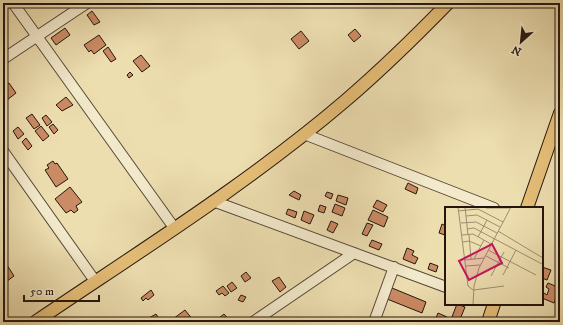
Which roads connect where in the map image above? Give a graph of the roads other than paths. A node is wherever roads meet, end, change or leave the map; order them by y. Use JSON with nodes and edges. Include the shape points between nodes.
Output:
{"nodes":[{"id":1,"x":13,"y":3,"type":"edge"},
{"id":2,"x":87,"y":3,"type":"edge"},
{"id":3,"x":448,"y":3,"type":"edge"},
{"id":4,"x":37,"y":37,"type":"junction"},
{"id":5,"x":3,"y":59,"type":"edge"},
{"id":6,"x":560,"y":113,"type":"edge"},
{"id":7,"x":304,"y":134,"type":"junction"},
{"id":8,"x":3,"y":151,"type":"edge"},
{"id":9,"x":213,"y":201,"type":"junction"},
{"id":10,"x":491,"y":207,"type":"edge"},
{"id":11,"x":527,"y":207,"type":"edge"},
{"id":12,"x":175,"y":228,"type":"junction"},
{"id":13,"x":354,"y":253,"type":"junction"},
{"id":14,"x":394,"y":267,"type":"junction"},
{"id":15,"x":95,"y":281,"type":"junction"},
{"id":16,"x":445,"y":287,"type":"edge"},
{"id":17,"x":494,"y":305,"type":"edge"},
{"id":18,"x":35,"y":322,"type":"edge"},
{"id":19,"x":252,"y":322,"type":"edge"},
{"id":20,"x":374,"y":322,"type":"edge"},
{"id":21,"x":488,"y":322,"type":"edge"}],
"edges":[{"from":1,"to":4,"type":"street"},
{"from":2,"to":4,"type":"street"},
{"from":3,"to":7,"type":"main road","via":[[389,62]]},
{"from":4,"to":5,"type":"street"},
{"from":4,"to":12,"type":"street"},
{"from":6,"to":11,"type":"main road"},
{"from":7,"to":9,"type":"main road"},
{"from":7,"to":10,"type":"street"},
{"from":8,"to":15,"type":"street"},
{"from":9,"to":12,"type":"main road"},
{"from":9,"to":13,"type":"street"},
{"from":12,"to":15,"type":"main road"},
{"from":13,"to":14,"type":"street"},
{"from":13,"to":19,"type":"street"},
{"from":14,"to":16,"type":"street"},
{"from":14,"to":20,"type":"street"},
{"from":15,"to":18,"type":"main road"},
{"from":17,"to":21,"type":"main road"}]}
